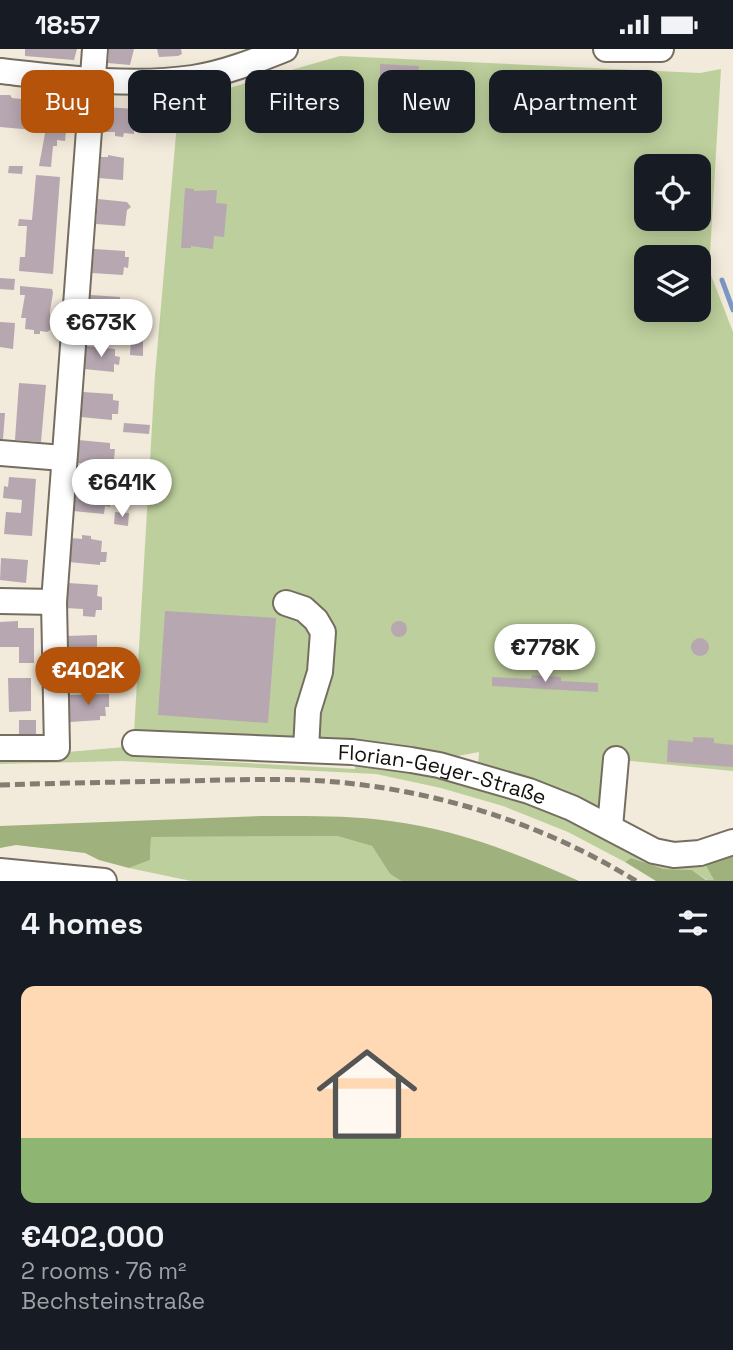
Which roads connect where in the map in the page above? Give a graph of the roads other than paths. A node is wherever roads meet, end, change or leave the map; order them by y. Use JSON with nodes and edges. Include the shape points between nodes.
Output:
{"nodes":[{"id":1,"x":95,"y":49,"type":"edge"},
{"id":2,"x":285,"y":49,"type":"edge"},
{"id":3,"x":606,"y":49,"type":"edge"},
{"id":4,"x":661,"y":49,"type":"edge"},
{"id":5,"x":94,"y":70,"type":"edge"},
{"id":6,"x":0,"y":71,"type":"edge"},
{"id":7,"x":21,"y":73,"type":"edge"},
{"id":8,"x":114,"y":81,"type":"edge"},
{"id":9,"x":89,"y":133,"type":"edge"},
{"id":10,"x":0,"y":453,"type":"edge"},
{"id":11,"x":63,"y":458,"type":"junction"},
{"id":12,"x":0,"y":601,"type":"edge"},
{"id":13,"x":54,"y":602,"type":"junction"},
{"id":14,"x":286,"y":603,"type":"dead end"},
{"id":15,"x":135,"y":743,"type":"dead end"},
{"id":16,"x":0,"y":748,"type":"edge"},
{"id":17,"x":306,"y":750,"type":"junction"},
{"id":18,"x":616,"y":759,"type":"dead end"},
{"id":19,"x":610,"y":827,"type":"junction"},
{"id":20,"x":733,"y":842,"type":"edge"},
{"id":21,"x":0,"y":871,"type":"edge"},
{"id":22,"x":104,"y":881,"type":"edge"}],
"edges":[{"from":1,"to":5,"type":"street"},
{"from":2,"to":8,"type":"street","via":[[193,78]]},
{"from":3,"to":4,"type":"street"},
{"from":6,"to":7,"type":"street"},
{"from":9,"to":11,"type":"street"},
{"from":10,"to":11,"type":"street"},
{"from":11,"to":13,"type":"street"},
{"from":12,"to":13,"type":"street"},
{"from":13,"to":16,"type":"street","via":[[57,748]]},
{"from":14,"to":17,"type":"street","via":[[304,610],[323,632],[320,671],[308,711]]},
{"from":15,"to":17,"type":"street","name":"Florian-Geyer-Straße"},
{"from":17,"to":19,"type":"street","name":"Florian-Geyer-Straße","via":[[439,765],[529,791]]},
{"from":18,"to":19,"type":"street"},
{"from":19,"to":20,"type":"street","name":"Florian-Geyer-Straße","via":[[654,851],[674,855],[700,853]]},
{"from":21,"to":22,"type":"street"}]}
